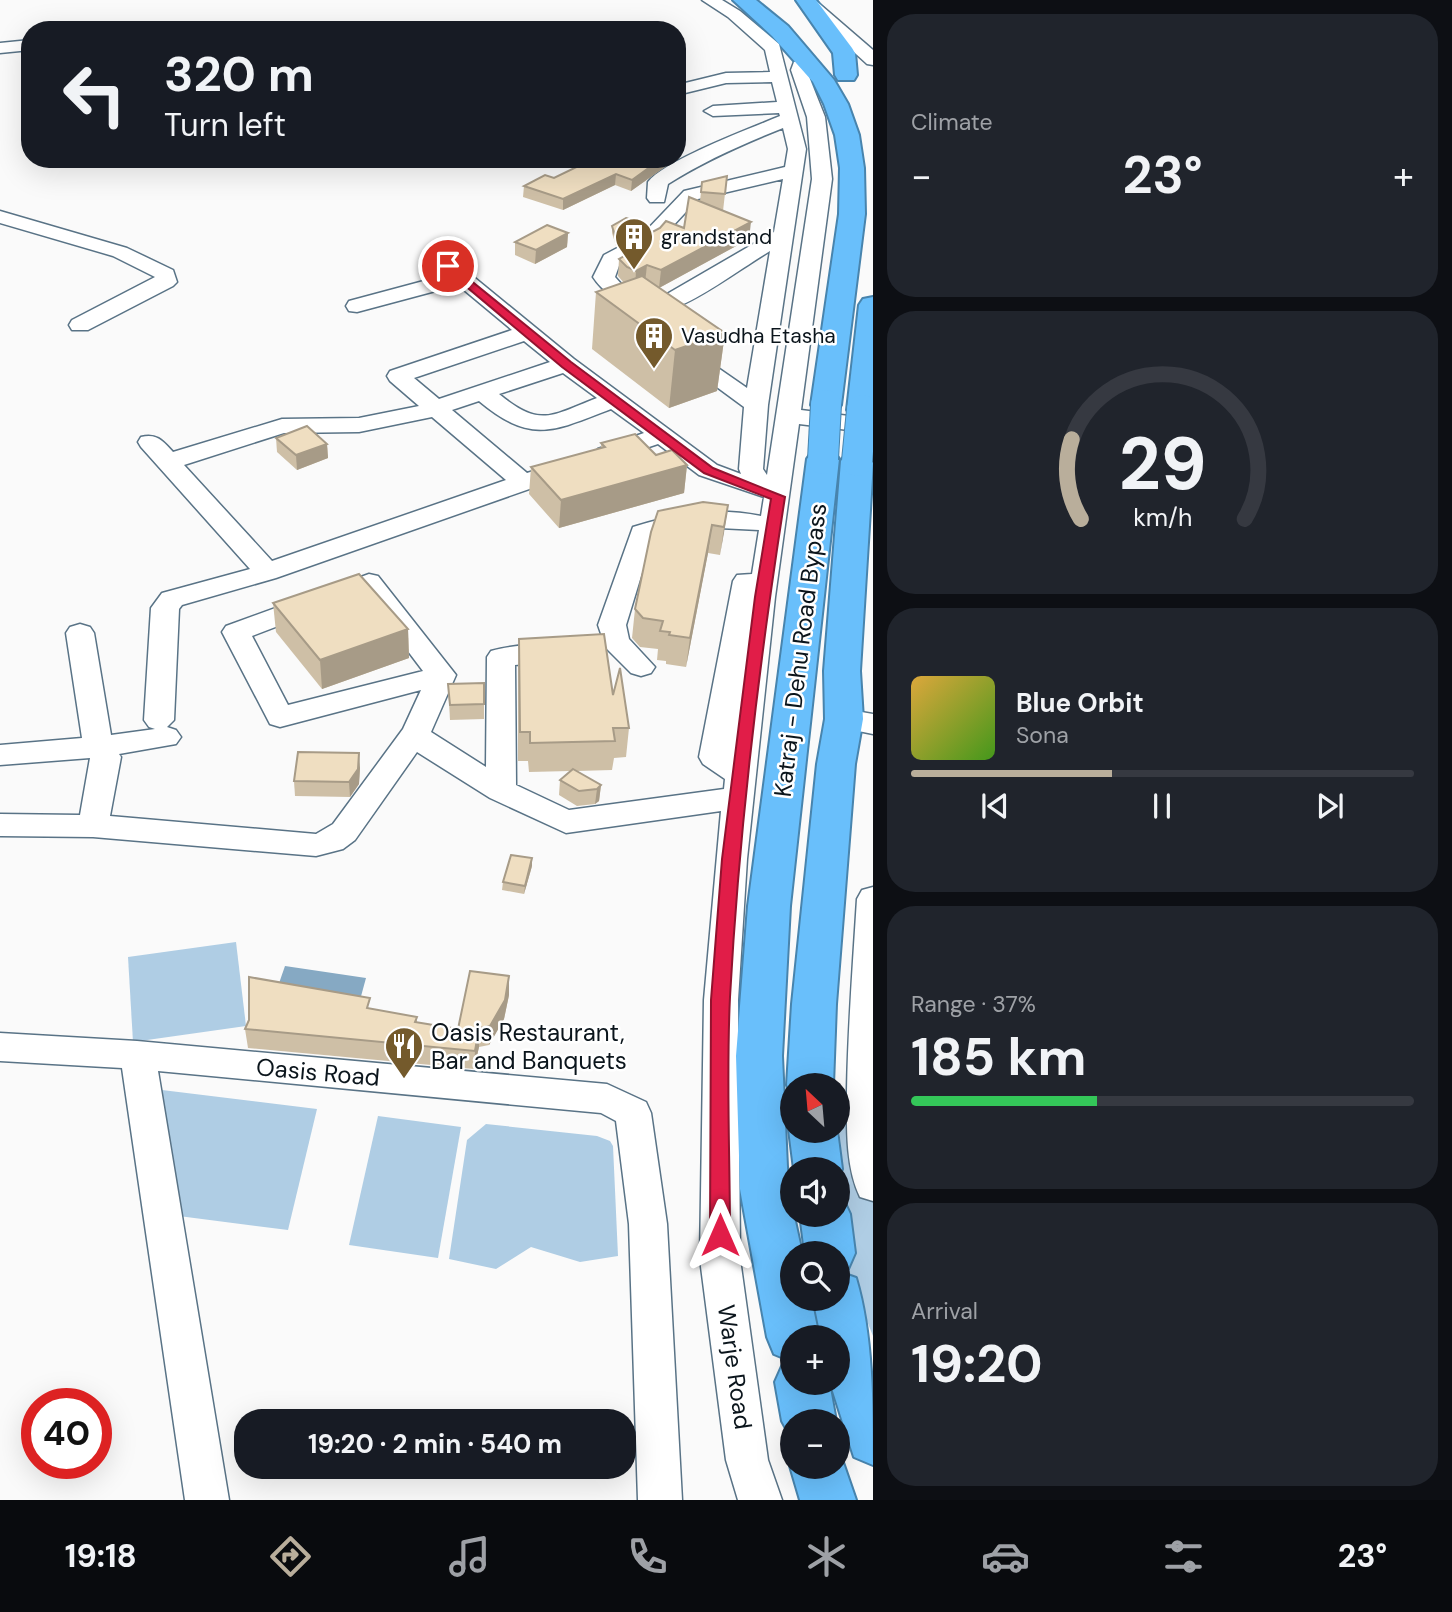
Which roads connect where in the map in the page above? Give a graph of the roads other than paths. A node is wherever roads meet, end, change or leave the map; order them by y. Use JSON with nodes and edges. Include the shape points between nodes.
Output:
{"nodes":[{"id":1,"x":767,"y":0,"type":"edge"},
{"id":2,"x":806,"y":1,"type":"edge"},
{"id":3,"x":726,"y":3,"type":"edge"},
{"id":4,"x":776,"y":40,"type":"junction"},
{"id":5,"x":865,"y":44,"type":"edge"},
{"id":6,"x":21,"y":46,"type":"edge"},
{"id":7,"x":0,"y":48,"type":"edge"},
{"id":8,"x":873,"y":60,"type":"edge"},
{"id":9,"x":807,"y":62,"type":"junction"},
{"id":10,"x":846,"y":75,"type":"junction"},
{"id":11,"x":780,"y":77,"type":"junction"},
{"id":12,"x":686,"y":88,"type":"edge"},
{"id":13,"x":858,"y":96,"type":"dead end"},
{"id":14,"x":713,"y":111,"type":"dead end"},
{"id":15,"x":789,"y":113,"type":"junction"},
{"id":16,"x":686,"y":164,"type":"edge"},
{"id":17,"x":679,"y":168,"type":"edge"},
{"id":18,"x":793,"y":171,"type":"junction"},
{"id":19,"x":657,"y":198,"type":"dead end"},
{"id":20,"x":0,"y":217,"type":"edge"},
{"id":21,"x":783,"y":235,"type":"junction"},
{"id":22,"x":435,"y":255,"type":"dead end"},
{"id":23,"x":461,"y":276,"type":"junction"},
{"id":24,"x":873,"y":305,"type":"edge"},
{"id":25,"x":357,"y":306,"type":"dead end"},
{"id":26,"x":80,"y":325,"type":"dead end"},
{"id":27,"x":528,"y":332,"type":"junction"},
{"id":28,"x":669,"y":344,"type":"edge"},
{"id":29,"x":566,"y":364,"type":"junction"},
{"id":30,"x":484,"y":394,"type":"junction"},
{"id":31,"x":615,"y":400,"type":"junction"},
{"id":32,"x":756,"y":405,"type":"junction"},
{"id":33,"x":436,"y":409,"type":"junction"},
{"id":34,"x":867,"y":418,"type":"edge"},
{"id":35,"x":787,"y":427,"type":"junction"},
{"id":36,"x":663,"y":435,"type":"junction"},
{"id":37,"x":150,"y":442,"type":"dead end"},
{"id":38,"x":851,"y":457,"type":"edge"},
{"id":39,"x":167,"y":462,"type":"junction"},
{"id":40,"x":524,"y":483,"type":"junction"},
{"id":41,"x":771,"y":494,"type":"junction"},
{"id":42,"x":757,"y":523,"type":"junction"},
{"id":43,"x":267,"y":572,"type":"junction"},
{"id":44,"x":80,"y":633,"type":"dead end"},
{"id":45,"x":582,"y":653,"type":"edge"},
{"id":46,"x":641,"y":667,"type":"dead end"},
{"id":47,"x":442,"y":676,"type":"junction"},
{"id":48,"x":858,"y":721,"type":"edge"},
{"id":49,"x":416,"y":733,"type":"junction"},
{"id":50,"x":98,"y":747,"type":"junction"},
{"id":51,"x":0,"y":755,"type":"edge"},
{"id":52,"x":741,"y":787,"type":"junction"},
{"id":53,"x":501,"y":790,"type":"junction"},
{"id":54,"x":0,"y":825,"type":"edge"},
{"id":55,"x":93,"y":826,"type":"junction"},
{"id":56,"x":873,"y":899,"type":"edge"},
{"id":57,"x":0,"y":1047,"type":"edge"},
{"id":58,"x":137,"y":1055,"type":"junction"},
{"id":59,"x":811,"y":1073,"type":"edge"},
{"id":60,"x":873,"y":1185,"type":"edge"},
{"id":61,"x":841,"y":1311,"type":"edge"},
{"id":62,"x":791,"y":1325,"type":"edge"},
{"id":63,"x":873,"y":1438,"type":"edge"},
{"id":64,"x":822,"y":1479,"type":"edge"},
{"id":65,"x":207,"y":1500,"type":"edge"},
{"id":66,"x":660,"y":1500,"type":"edge"},
{"id":67,"x":760,"y":1500,"type":"edge"},
{"id":68,"x":828,"y":1500,"type":"edge"}],
"edges":[{"from":1,"to":10,"type":"highway","via":[[814,38]]},
{"from":2,"to":5,"type":"street"},
{"from":2,"to":10,"type":"highway","via":[[844,53]]},
{"from":3,"to":4,"type":"highway","name":"Katraj - Dehu Road Bypass"},
{"from":4,"to":9,"type":"highway","name":"Katraj - Dehu Road Bypass"},
{"from":4,"to":11,"type":"street"},
{"from":5,"to":8,"type":"street"},
{"from":6,"to":7,"type":"street"},
{"from":9,"to":35,"type":"street","name":"Warje Road","via":[[799,73],[811,98],[822,145],[822,180]]},
{"from":9,"to":38,"type":"highway","name":"Katraj - Dehu Road Bypass","bridge":true,"via":[[836,104],[852,168],[852,214],[826,405]]},
{"from":10,"to":13,"type":"highway"},
{"from":11,"to":12,"type":"street","via":[[726,78]]},
{"from":11,"to":15,"type":"street"},
{"from":14,"to":15,"type":"street"},
{"from":15,"to":16,"type":"street"},
{"from":15,"to":18,"type":"street","via":[[797,149]]},
{"from":17,"to":19,"type":"street","via":[[658,182]]},
{"from":18,"to":21,"type":"street"},
{"from":18,"to":21,"type":"street","via":[[691,195],[678,203],[652,237],[611,259],[604,277],[610,289],[633,299],[673,300]]},
{"from":20,"to":26,"type":"street","via":[[120,252],[166,274],[166,282]]},
{"from":21,"to":32,"type":"street"},
{"from":22,"to":23,"type":"street"},
{"from":23,"to":25,"type":"street"},
{"from":23,"to":27,"type":"street"},
{"from":24,"to":34,"type":"highway","name":"Katraj - Dehu Road Bypass"},
{"from":27,"to":29,"type":"street"},
{"from":27,"to":33,"type":"street","via":[[398,376]]},
{"from":28,"to":32,"type":"street"},
{"from":29,"to":30,"type":"street"},
{"from":29,"to":31,"type":"street"},
{"from":30,"to":31,"type":"street","via":[[531,423]]},
{"from":30,"to":33,"type":"street"},
{"from":31,"to":36,"type":"street"},
{"from":32,"to":41,"type":"street","via":[[751,469]]},
{"from":33,"to":39,"type":"street","via":[[373,424],[282,426]]},
{"from":33,"to":40,"type":"street"},
{"from":34,"to":35,"type":"street"},
{"from":34,"to":38,"type":"highway","name":"Katraj - Dehu Road Bypass","bridge":true},
{"from":35,"to":38,"type":"street"},
{"from":35,"to":41,"type":"street","name":"Warje Road"},
{"from":36,"to":40,"type":"street"},
{"from":36,"to":41,"type":"street","via":[[708,470]]},
{"from":37,"to":39,"type":"street"},
{"from":38,"to":48,"type":"highway","name":"Katraj - Dehu Road Bypass","via":[[842,671]]},
{"from":38,"to":62,"type":"highway","name":"Katraj - Dehu Road Bypass","via":[[769,906],[759,1056],[764,1189]]},
{"from":39,"to":43,"type":"street"},
{"from":40,"to":43,"type":"street"},
{"from":41,"to":42,"type":"street"},
{"from":41,"to":52,"type":"street","name":"Warje Road"},
{"from":42,"to":46,"type":"street","via":[[716,516],[677,520],[642,532],[612,625],[616,642]]},
{"from":42,"to":52,"type":"street","via":[[714,757]]},
{"from":43,"to":50,"type":"street","via":[[172,599],[165,608],[162,729]]},
{"from":44,"to":50,"type":"street"},
{"from":45,"to":53,"type":"street","via":[[501,657]]},
{"from":47,"to":47,"type":"street","via":[[369,582],[236,632],[280,717]]},
{"from":47,"to":49,"type":"street"},
{"from":48,"to":59,"type":"highway","name":"Katraj - Dehu Road Bypass","via":[[836,764]]},
{"from":49,"to":53,"type":"street"},
{"from":49,"to":55,"type":"street","via":[[344,832],[332,841],[303,846]]},
{"from":50,"to":51,"type":"street"},
{"from":50,"to":55,"type":"street","via":[[106,757]]},
{"from":52,"to":53,"type":"street","via":[[566,822]]},
{"from":52,"to":67,"type":"street","name":"Warje Road","via":[[721,1000],[720,1259],[747,1460]]},
{"from":54,"to":55,"type":"street"},
{"from":56,"to":60,"type":"street","via":[[864,1068],[864,1129]]},
{"from":57,"to":58,"type":"street","name":"Oasis Road"},
{"from":58,"to":65,"type":"street","via":[[163,1189]]},
{"from":58,"to":66,"type":"street","name":"Oasis Road","via":[[607,1099],[633,1113],[648,1224]]},
{"from":61,"to":63,"type":"highway"},
{"from":64,"to":68,"type":"highway"}]}
